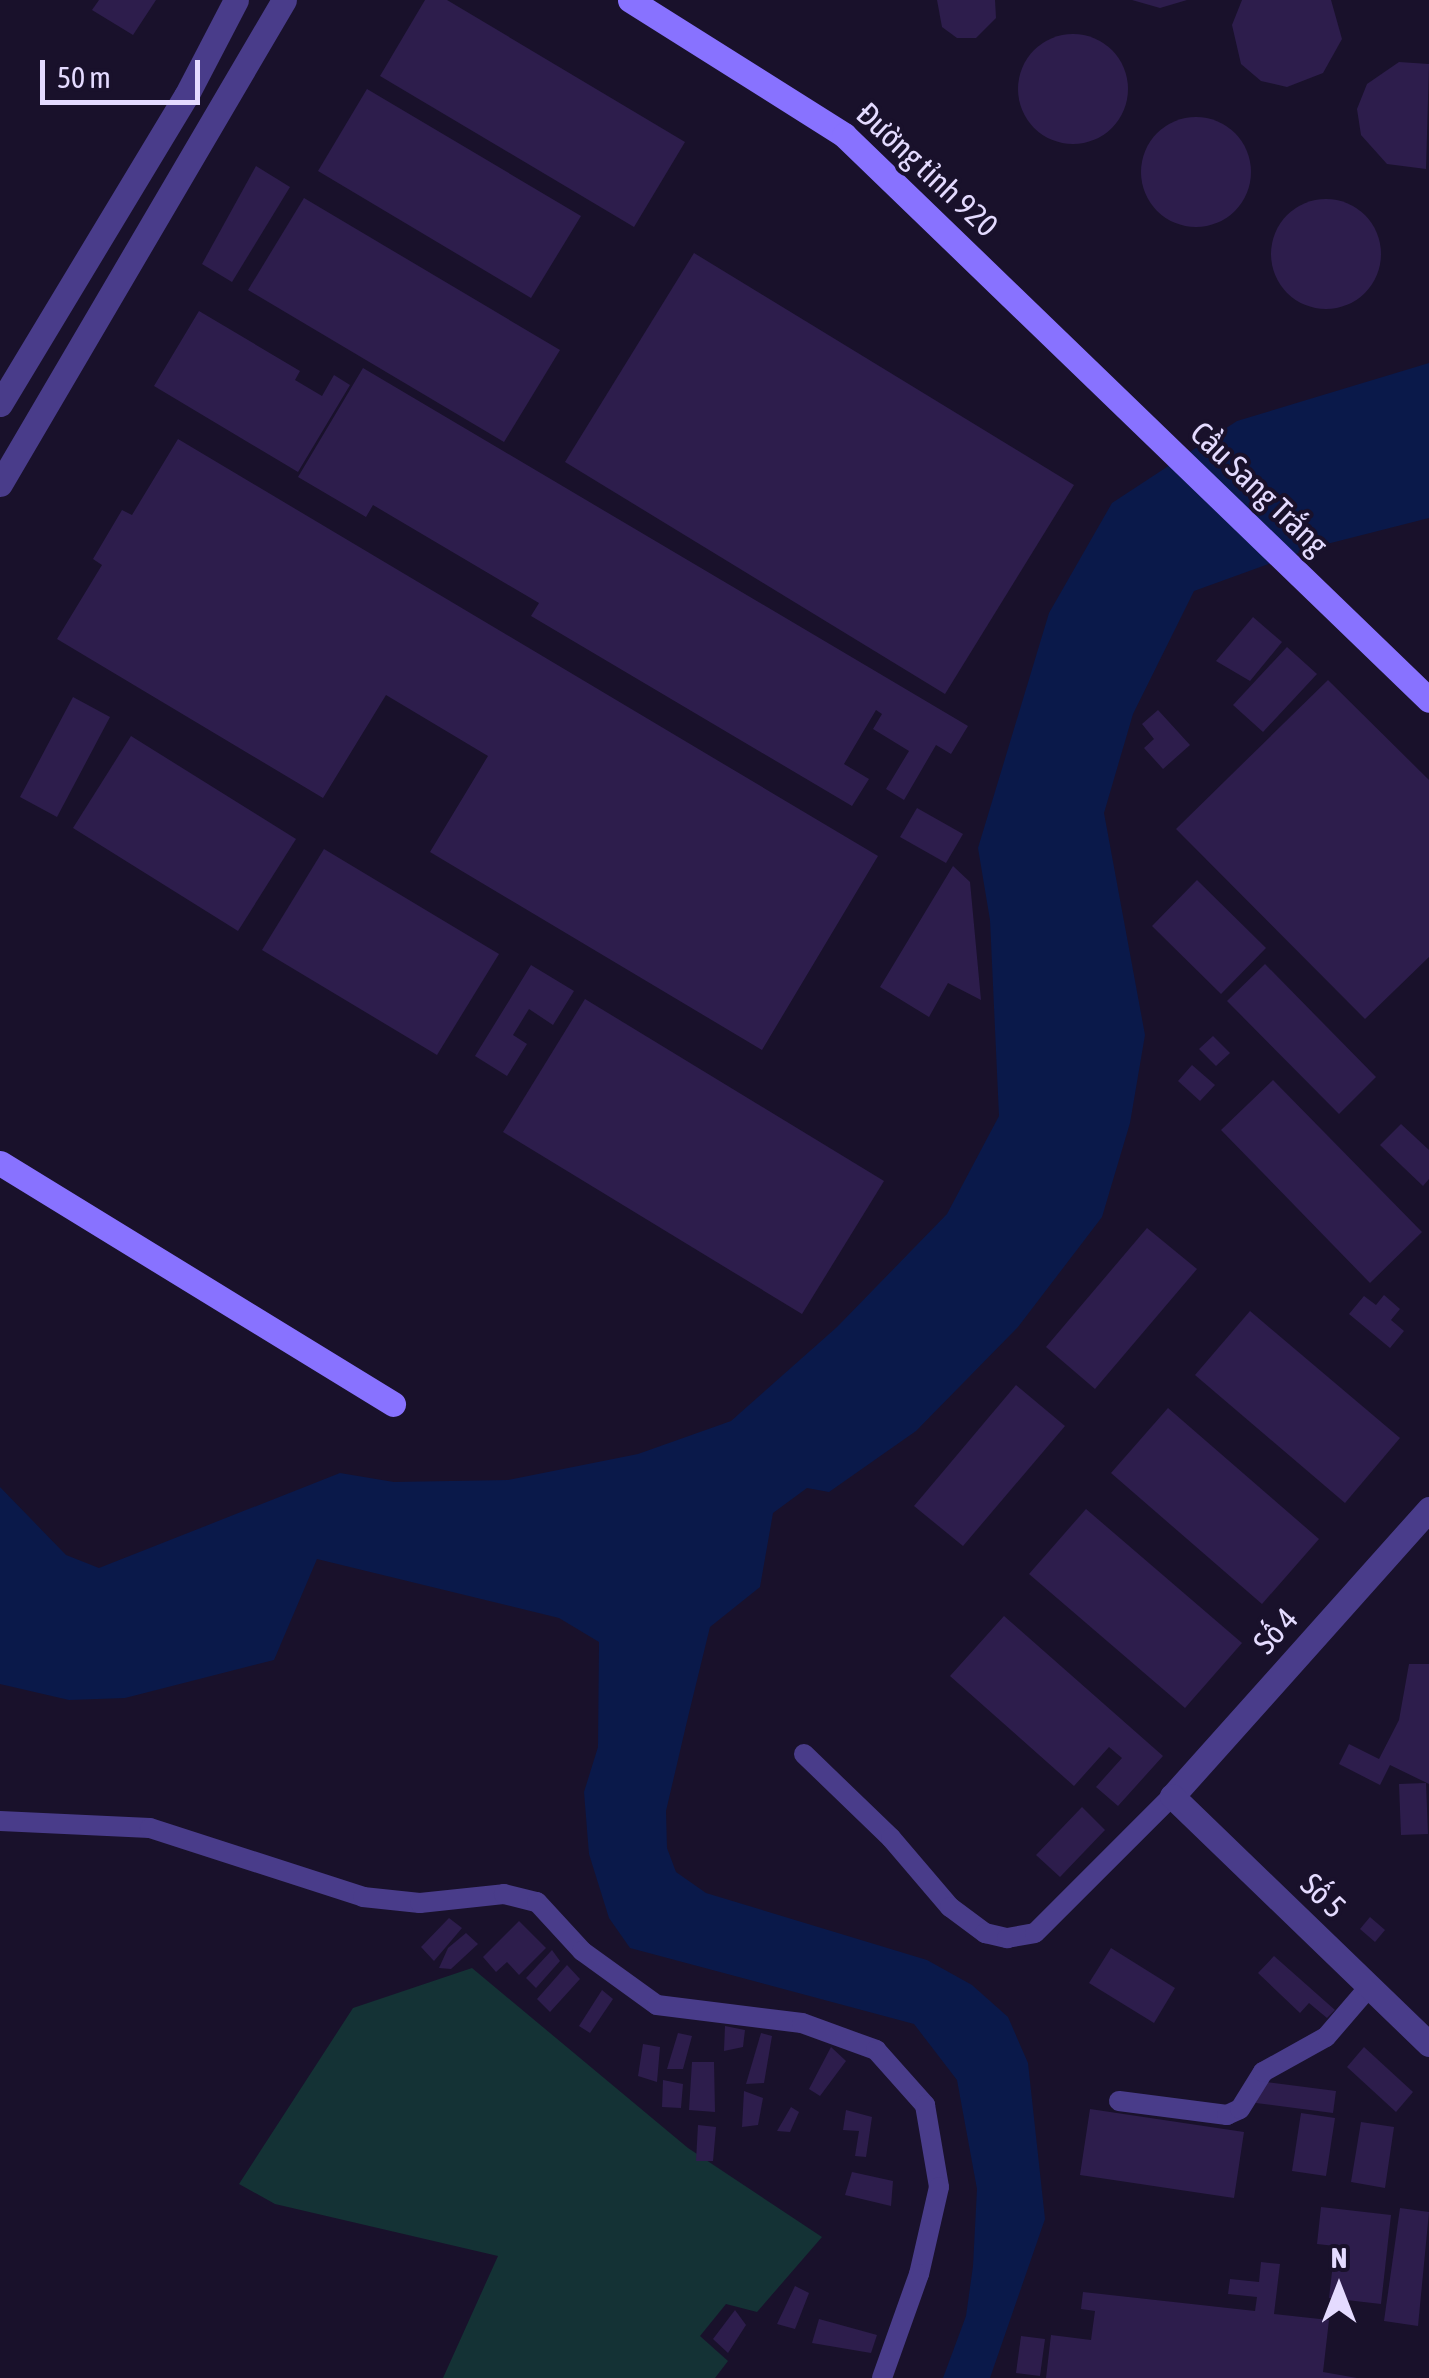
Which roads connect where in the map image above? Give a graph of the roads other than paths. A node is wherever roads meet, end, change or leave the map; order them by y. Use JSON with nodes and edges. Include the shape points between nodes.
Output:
{"nodes":[{"id":1,"x":236,"y":0,"type":"edge"},
{"id":2,"x":284,"y":0,"type":"edge"},
{"id":3,"x":630,"y":0,"type":"edge"},
{"id":4,"x":0,"y":404,"type":"edge"},
{"id":5,"x":1149,"y":428,"type":"joint"},
{"id":6,"x":0,"y":484,"type":"edge"},
{"id":7,"x":1429,"y":700,"type":"edge"},
{"id":8,"x":0,"y":1162,"type":"edge"},
{"id":9,"x":394,"y":1404,"type":"dead end"},
{"id":10,"x":1429,"y":1509,"type":"edge"},
{"id":11,"x":804,"y":1754,"type":"dead end"},
{"id":12,"x":1172,"y":1796,"type":"junction"},
{"id":13,"x":0,"y":1821,"type":"edge"},
{"id":14,"x":1370,"y":1986,"type":"junction"},
{"id":15,"x":1429,"y":2044,"type":"edge"},
{"id":16,"x":1118,"y":2100,"type":"dead end"},
{"id":17,"x":882,"y":2378,"type":"edge"}],
"edges":[{"from":1,"to":4,"type":"street","via":[[186,96]]},
{"from":2,"to":6,"type":"street"},
{"from":3,"to":5,"type":"main road","name":"Đường tỉnh 920","via":[[844,135]]},
{"from":5,"to":7,"type":"main road","name":"Cầu Sang Trắng"},
{"from":8,"to":9,"type":"main road"},
{"from":10,"to":12,"type":"street","name":"Số 4"},
{"from":11,"to":12,"type":"street","via":[[950,1907],[985,1933],[1006,1938],[1036,1933]]},
{"from":12,"to":14,"type":"street","name":"Số 5"},
{"from":13,"to":17,"type":"street","via":[[150,1828],[363,1897],[420,1904],[504,1894],[536,1902],[594,1961],[658,2005],[802,2023],[876,2050],[925,2104],[939,2187],[936,2215]]},
{"from":14,"to":15,"type":"street","name":"Số 5"},
{"from":14,"to":16,"type":"street","via":[[1326,2037],[1263,2072],[1240,2109],[1227,2114]]}]}
